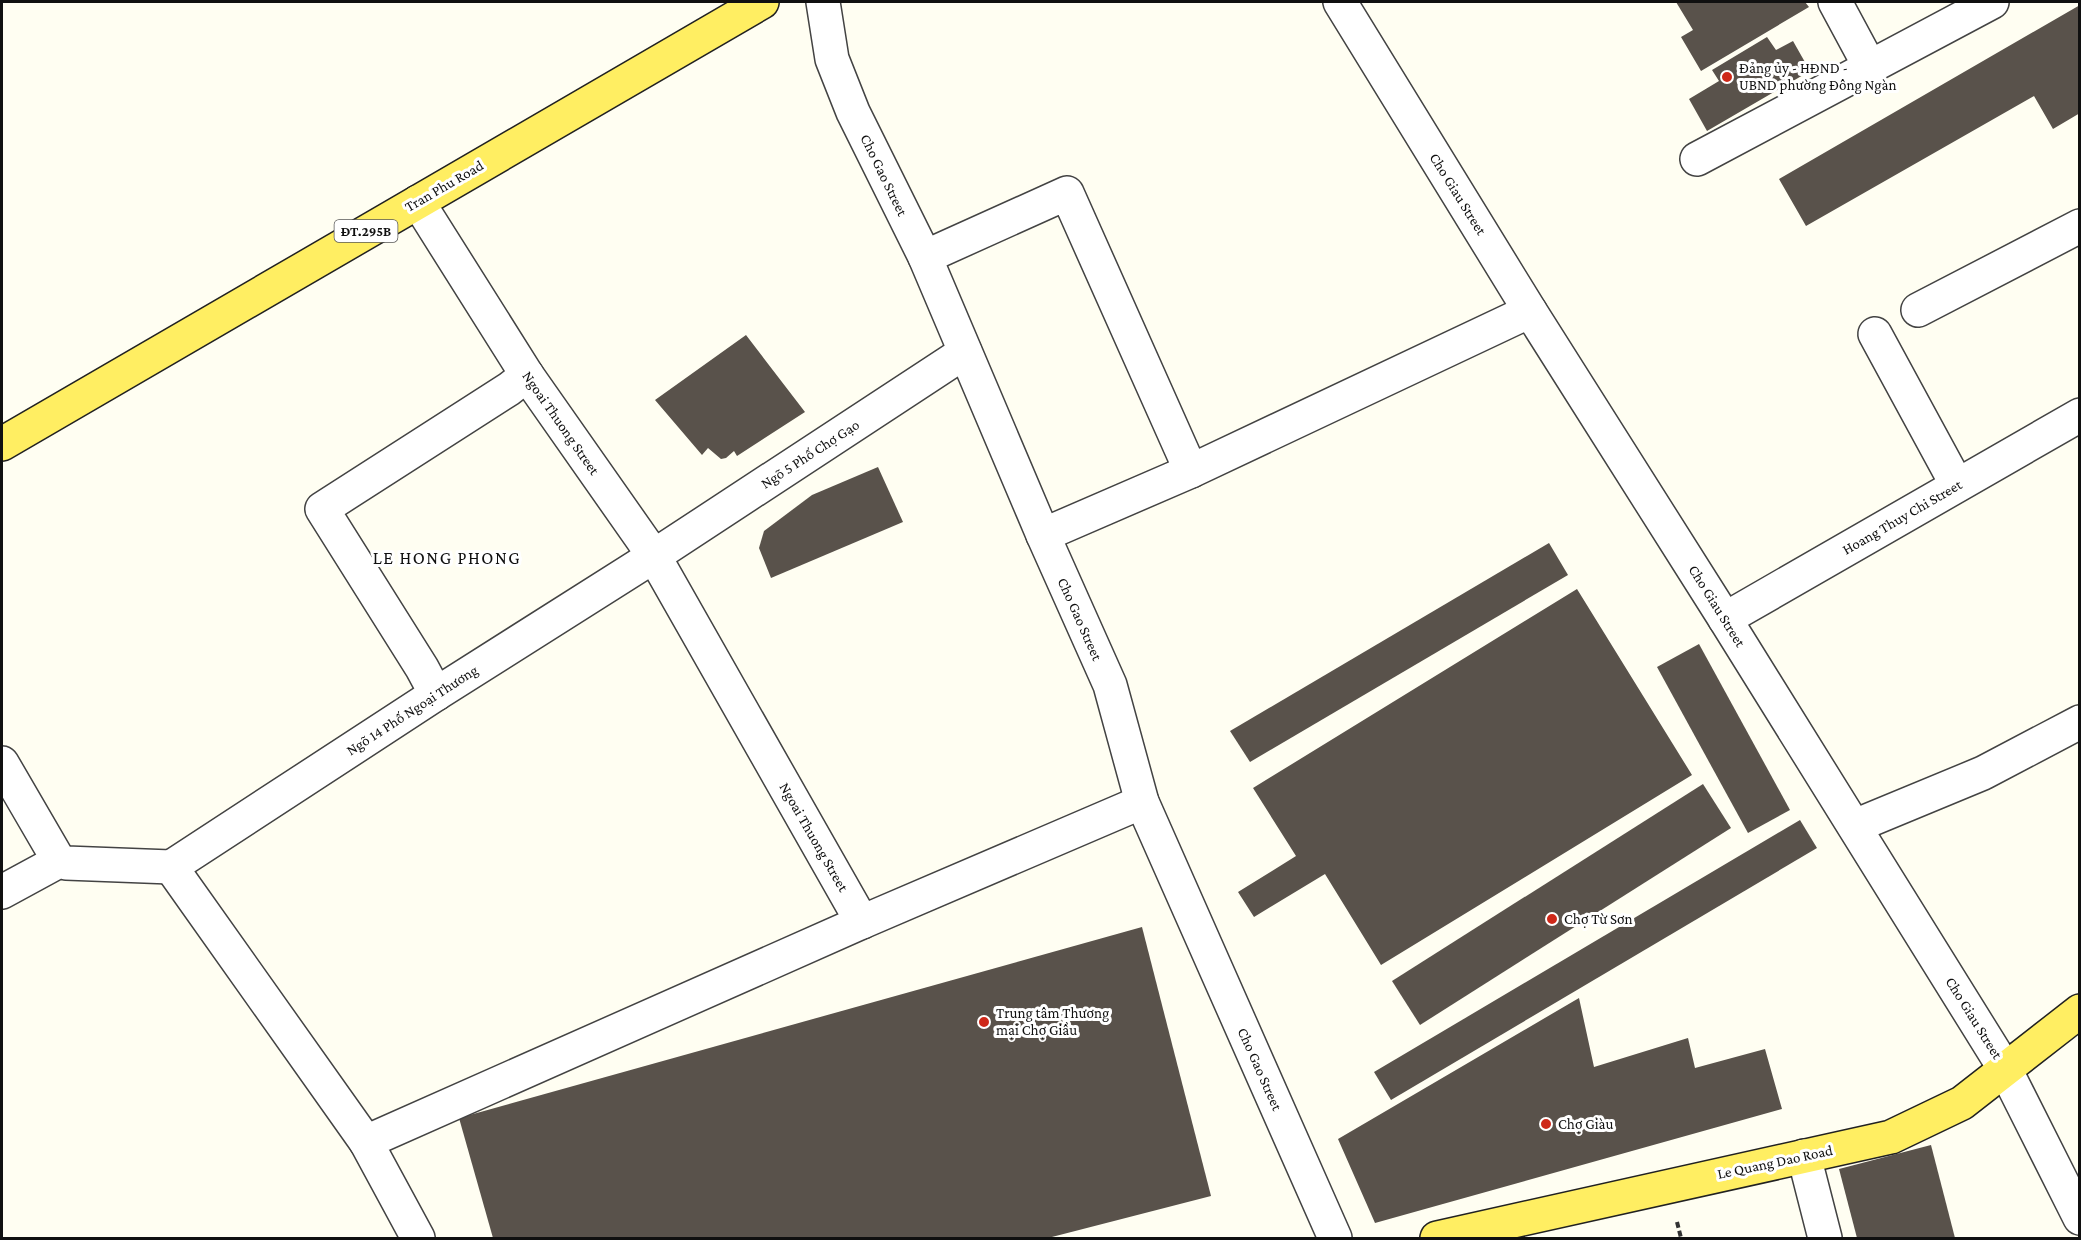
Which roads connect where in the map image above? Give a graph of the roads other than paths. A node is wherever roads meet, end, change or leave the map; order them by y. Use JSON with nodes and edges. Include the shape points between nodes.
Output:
{"nodes":[{"id":1,"x":762,"y":2,"type":"edge"},
{"id":2,"x":823,"y":2,"type":"edge"},
{"id":3,"x":1340,"y":2,"type":"edge"},
{"id":4,"x":1835,"y":2,"type":"edge"},
{"id":5,"x":1992,"y":2,"type":"edge"},
{"id":6,"x":1870,"y":67,"type":"junction"},
{"id":7,"x":1697,"y":159,"type":"dead end"},
{"id":8,"x":418,"y":202,"type":"junction"},
{"id":9,"x":2079,"y":226,"type":"edge"},
{"id":10,"x":925,"y":256,"type":"junction"},
{"id":11,"x":1918,"y":310,"type":"dead end"},
{"id":12,"x":1530,"y":311,"type":"junction"},
{"id":13,"x":1875,"y":334,"type":"dead end"},
{"id":14,"x":965,"y":352,"type":"junction"},
{"id":15,"x":527,"y":375,"type":"junction"},
{"id":16,"x":2079,"y":415,"type":"edge"},
{"id":17,"x":2,"y":444,"type":"edge"},
{"id":18,"x":1191,"y":471,"type":"junction"},
{"id":19,"x":1958,"y":485,"type":"junction"},
{"id":20,"x":1043,"y":535,"type":"junction"},
{"id":21,"x":654,"y":556,"type":"junction"},
{"id":22,"x":1725,"y":619,"type":"junction"},
{"id":23,"x":435,"y":694,"type":"junction"},
{"id":24,"x":2079,"y":722,"type":"edge"},
{"id":25,"x":2,"y":763,"type":"edge"},
{"id":26,"x":1142,"y":802,"type":"junction"},
{"id":27,"x":1855,"y":826,"type":"junction"},
{"id":28,"x":59,"y":861,"type":"junction"},
{"id":29,"x":171,"y":867,"type":"junction"},
{"id":30,"x":2,"y":892,"type":"edge"},
{"id":31,"x":862,"y":922,"type":"junction"},
{"id":32,"x":2079,"y":1011,"type":"edge"},
{"id":33,"x":2005,"y":1069,"type":"junction"},
{"id":34,"x":366,"y":1142,"type":"junction"},
{"id":35,"x":1804,"y":1156,"type":"junction"},
{"id":36,"x":2079,"y":1218,"type":"edge"},
{"id":37,"x":418,"y":1239,"type":"edge"},
{"id":38,"x":1335,"y":1239,"type":"edge"},
{"id":39,"x":1437,"y":1239,"type":"edge"},
{"id":40,"x":1825,"y":1239,"type":"edge"}],
"edges":[{"from":1,"to":8,"type":"main road","name":"Tran Phu Road","number":"ĐT.295B"},
{"from":2,"to":10,"type":"street","name":"Cho Gao Street","via":[[832,59],[849,102]]},
{"from":3,"to":12,"type":"street","name":"Cho Giau Street"},
{"from":4,"to":6,"type":"street"},
{"from":5,"to":6,"type":"street"},
{"from":6,"to":7,"type":"street"},
{"from":8,"to":15,"type":"street","name":"Ngoai Thuong Street"},
{"from":8,"to":17,"type":"main road","name":"Tran Phu Road","number":"ĐT.295B"},
{"from":9,"to":11,"type":"street"},
{"from":10,"to":14,"type":"street","name":"Cho Gao Street"},
{"from":10,"to":18,"type":"street","via":[[1067,193]]},
{"from":12,"to":18,"type":"street"},
{"from":12,"to":22,"type":"street","name":"Cho Giau Street"},
{"from":13,"to":19,"type":"street"},
{"from":14,"to":20,"type":"street","name":"Cho Gao Street"},
{"from":14,"to":21,"type":"street","name":"Ngõ 5 Phố Chợ Gạo"},
{"from":15,"to":21,"type":"street","name":"Ngoai Thuong Street"},
{"from":15,"to":23,"type":"street","via":[[322,509]]},
{"from":16,"to":19,"type":"street","name":"Hoang Thuy Chi Street"},
{"from":18,"to":20,"type":"street"},
{"from":19,"to":22,"type":"street","name":"Hoang Thuy Chi Street"},
{"from":20,"to":26,"type":"street","name":"Cho Gao Street","via":[[1110,685]]},
{"from":21,"to":23,"type":"street","name":"Ngõ 14 Phố Ngoại Thương"},
{"from":21,"to":31,"type":"street","name":"Ngoai Thuong Street"},
{"from":22,"to":27,"type":"street","name":"Cho Giau Street"},
{"from":23,"to":29,"type":"street","name":"Ngõ 14 Phố Ngoại Thương"},
{"from":24,"to":27,"type":"street","via":[[1983,773]]},
{"from":25,"to":28,"type":"street"},
{"from":26,"to":31,"type":"street"},
{"from":26,"to":38,"type":"street","name":"Cho Gao Street"},
{"from":27,"to":33,"type":"street","name":"Cho Giau Street"},
{"from":28,"to":29,"type":"street"},
{"from":28,"to":30,"type":"street"},
{"from":29,"to":34,"type":"street"},
{"from":31,"to":34,"type":"street"},
{"from":32,"to":33,"type":"main road","name":"Le Quang Dao Road"},
{"from":33,"to":35,"type":"main road","name":"Le Quang Dao Road","via":[[1962,1103],[1891,1137]]},
{"from":33,"to":36,"type":"street","name":"Cho Giau Street"},
{"from":34,"to":37,"type":"street"},
{"from":35,"to":39,"type":"main road","name":"Le Quang Dao Road"},
{"from":35,"to":40,"type":"street"}]}
